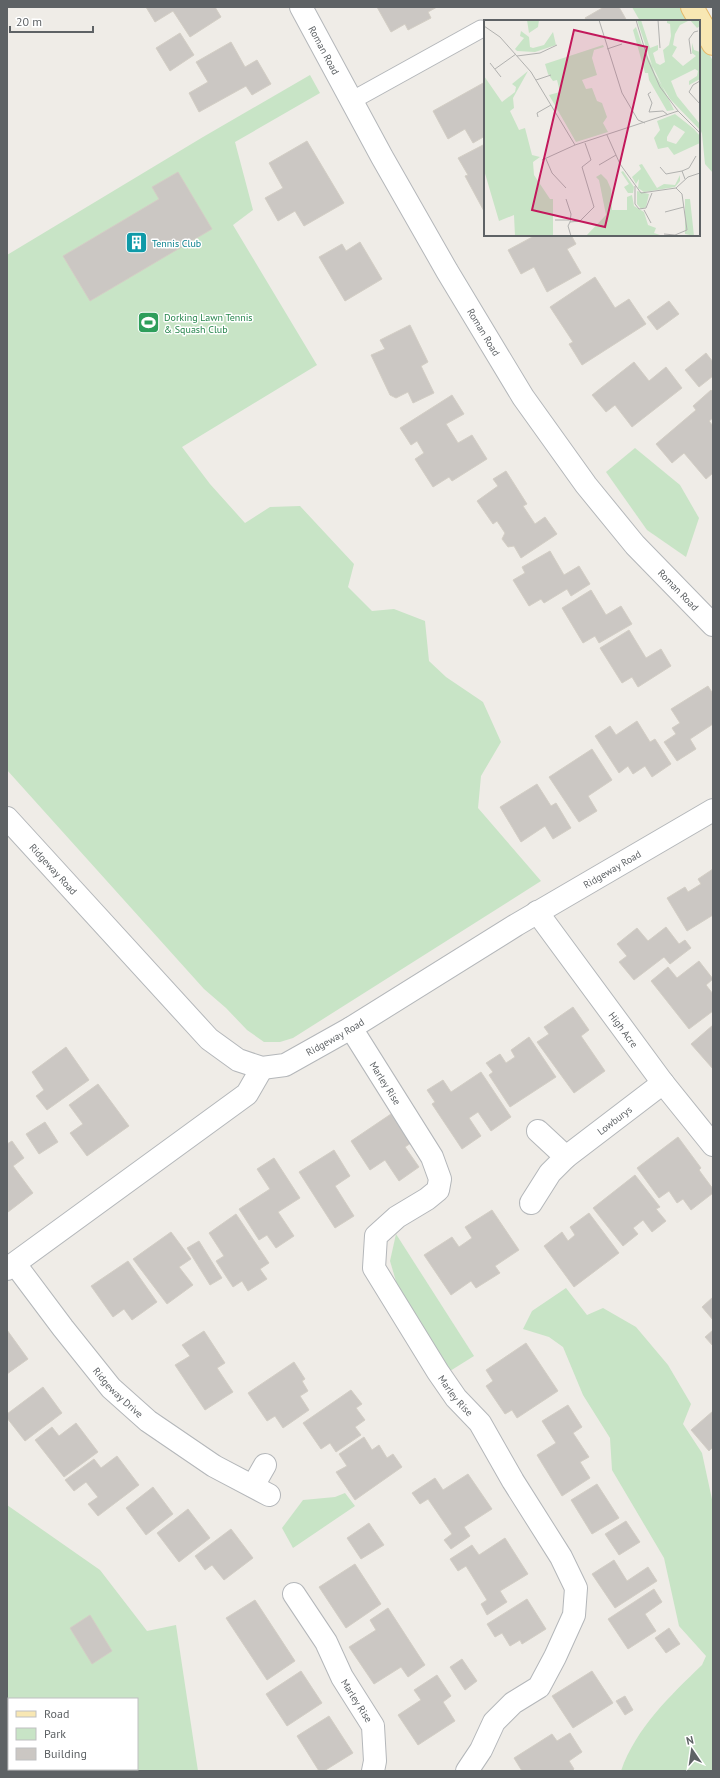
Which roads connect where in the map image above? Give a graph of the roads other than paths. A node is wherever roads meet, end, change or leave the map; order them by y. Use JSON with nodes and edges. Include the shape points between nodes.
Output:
{"nodes":[{"id":1,"x":301,"y":7,"type":"edge"},
{"id":2,"x":692,"y":7,"type":"edge"},
{"id":3,"x":699,"y":20,"type":"edge"},
{"id":4,"x":700,"y":21,"type":"edge"},
{"id":5,"x":481,"y":29,"type":"dead end"},
{"id":6,"x":713,"y":44,"type":"edge"},
{"id":7,"x":351,"y":101,"type":"junction"},
{"id":8,"x":713,"y":625,"type":"edge"},
{"id":9,"x":713,"y":810,"type":"edge"},
{"id":10,"x":7,"y":818,"type":"edge"},
{"id":11,"x":537,"y":912,"type":"junction"},
{"id":12,"x":351,"y":1028,"type":"junction"},
{"id":13,"x":262,"y":1068,"type":"junction"},
{"id":14,"x":663,"y":1083,"type":"junction"},
{"id":15,"x":538,"y":1131,"type":"dead end"},
{"id":16,"x":713,"y":1145,"type":"edge"},
{"id":17,"x":566,"y":1157,"type":"junction"},
{"id":18,"x":532,"y":1203,"type":"dead end"},
{"id":19,"x":11,"y":1266,"type":"edge"},
{"id":20,"x":265,"y":1464,"type":"dead end"},
{"id":21,"x":294,"y":1594,"type":"dead end"},
{"id":22,"x":373,"y":1771,"type":"edge"},
{"id":23,"x":467,"y":1771,"type":"edge"}],
"edges":[{"from":1,"to":7,"type":"street","name":"Roman Road"},
{"from":2,"to":3,"type":"main road"},
{"from":4,"to":6,"type":"main road"},
{"from":5,"to":7,"type":"lane"},
{"from":7,"to":8,"type":"street","name":"Roman Road","via":[[447,271],[523,397],[586,485],[635,545]]},
{"from":9,"to":11,"type":"street","name":"Ridgeway Road"},
{"from":10,"to":13,"type":"street","name":"Ridgeway Road","via":[[209,1039],[238,1060]]},
{"from":11,"to":12,"type":"street","name":"Ridgeway Road"},
{"from":11,"to":14,"type":"street","name":"High Acre"},
{"from":12,"to":13,"type":"street","name":"Ridgeway Road","via":[[285,1065]]},
{"from":12,"to":23,"type":"street","name":"Marley Rise","via":[[432,1157],[440,1179],[438,1190],[396,1217],[376,1236],[374,1268],[438,1372],[456,1398],[480,1423],[561,1557],[576,1588],[574,1615],[539,1687],[513,1702],[494,1722],[481,1750]]},
{"from":13,"to":19,"type":"street","name":"Ridgeway Drive","via":[[247,1094]]},
{"from":14,"to":16,"type":"street","name":"High Acre"},
{"from":14,"to":17,"type":"street","name":"Lowburys"},
{"from":15,"to":17,"type":"street"},
{"from":17,"to":18,"type":"street","name":"Lowburys","via":[[550,1173]]},
{"from":19,"to":20,"type":"street","name":"Ridgeway Drive","via":[[111,1388],[148,1421],[214,1466],[261,1490]]},
{"from":21,"to":22,"type":"street","name":"Marley Rise","via":[[326,1642],[342,1677],[373,1726]]}]}
